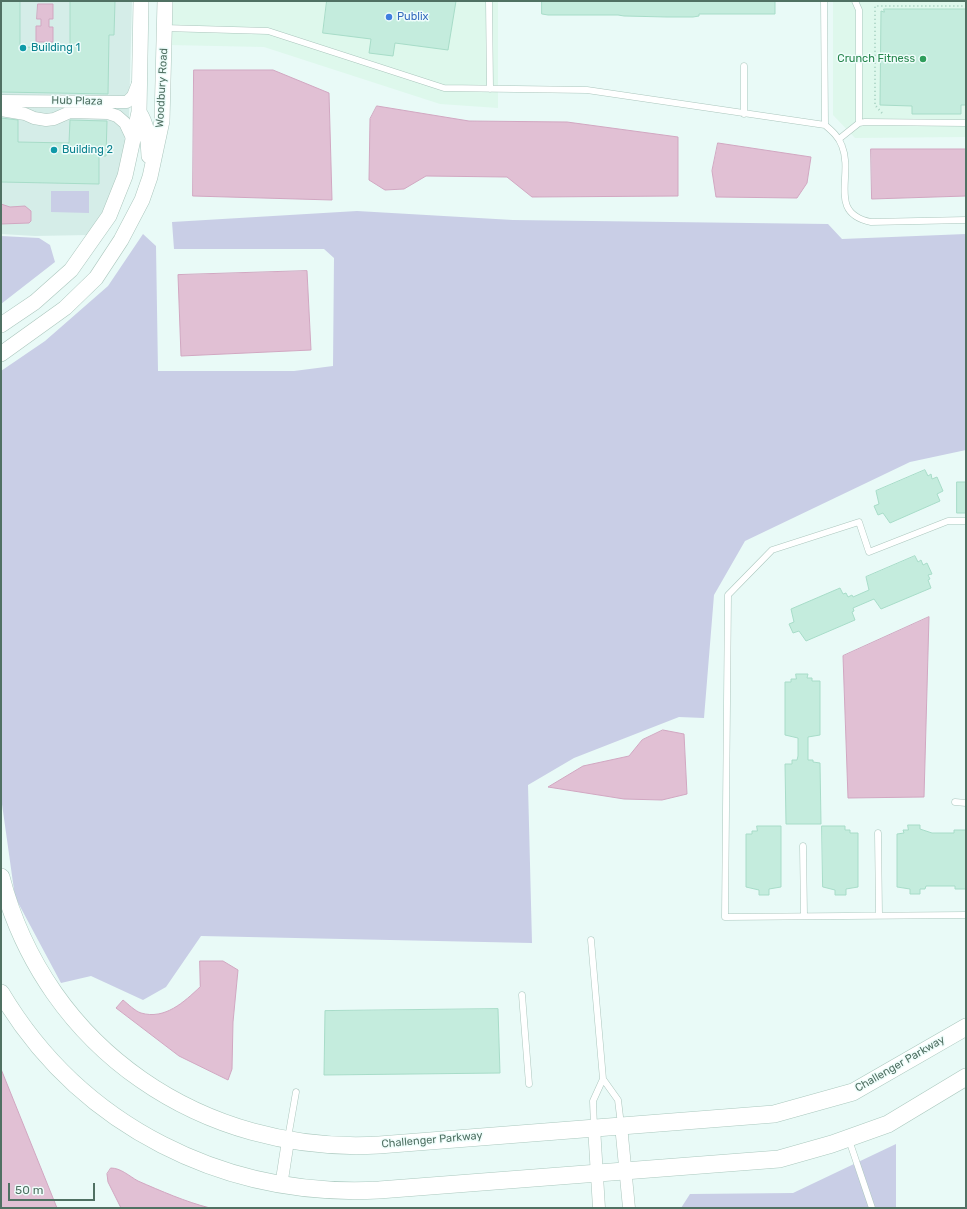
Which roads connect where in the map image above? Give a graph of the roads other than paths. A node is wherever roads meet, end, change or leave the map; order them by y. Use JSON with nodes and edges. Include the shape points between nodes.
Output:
{"nodes":[{"id":1,"x":141,"y":1,"type":"edge"},
{"id":2,"x":165,"y":1,"type":"edge"},
{"id":3,"x":489,"y":1,"type":"edge"},
{"id":4,"x":824,"y":1,"type":"edge"},
{"id":5,"x":855,"y":1,"type":"edge"},
{"id":6,"x":164,"y":28,"type":"junction"},
{"id":7,"x":744,"y":66,"type":"dead end"},
{"id":8,"x":139,"y":80,"type":"junction"},
{"id":9,"x":490,"y":89,"type":"junction"},
{"id":10,"x":25,"y":100,"type":"junction"},
{"id":11,"x":1,"y":101,"type":"edge"},
{"id":12,"x":62,"y":101,"type":"junction"},
{"id":13,"x":127,"y":102,"type":"junction"},
{"id":14,"x":1,"y":110,"type":"edge"},
{"id":15,"x":139,"y":112,"type":"junction"},
{"id":16,"x":25,"y":114,"type":"junction"},
{"id":17,"x":744,"y":114,"type":"junction"},
{"id":18,"x":61,"y":115,"type":"junction"},
{"id":19,"x":859,"y":123,"type":"junction"},
{"id":20,"x":966,"y":123,"type":"edge"},
{"id":21,"x":825,"y":125,"type":"junction"},
{"id":22,"x":839,"y":139,"type":"junction"},
{"id":23,"x":133,"y":140,"type":"junction"},
{"id":24,"x":150,"y":177,"type":"junction"},
{"id":25,"x":966,"y":220,"type":"edge"},
{"id":26,"x":1,"y":325,"type":"edge"},
{"id":27,"x":1,"y":354,"type":"edge"},
{"id":28,"x":966,"y":521,"type":"edge"},
{"id":29,"x":955,"y":802,"type":"dead end"},
{"id":30,"x":966,"y":802,"type":"edge"},
{"id":31,"x":878,"y":833,"type":"dead end"},
{"id":32,"x":803,"y":846,"type":"dead end"},
{"id":33,"x":1,"y":877,"type":"edge"},
{"id":34,"x":966,"y":914,"type":"edge"},
{"id":35,"x":879,"y":915,"type":"junction"},
{"id":36,"x":804,"y":916,"type":"junction"},
{"id":37,"x":591,"y":940,"type":"dead end"},
{"id":38,"x":1,"y":993,"type":"edge"},
{"id":39,"x":522,"y":995,"type":"dead end"},
{"id":40,"x":966,"y":1027,"type":"edge"},
{"id":41,"x":603,"y":1079,"type":"junction"},
{"id":42,"x":964,"y":1080,"type":"edge"},
{"id":43,"x":529,"y":1084,"type":"dead end"},
{"id":44,"x":296,"y":1092,"type":"dead end"},
{"id":45,"x":621,"y":1125,"type":"junction"},
{"id":46,"x":594,"y":1127,"type":"junction"},
{"id":47,"x":848,"y":1138,"type":"junction"},
{"id":48,"x":288,"y":1141,"type":"junction"},
{"id":49,"x":626,"y":1171,"type":"junction"},
{"id":50,"x":596,"y":1173,"type":"junction"},
{"id":51,"x":281,"y":1186,"type":"junction"},
{"id":52,"x":599,"y":1208,"type":"edge"},
{"id":53,"x":629,"y":1208,"type":"edge"},
{"id":54,"x":872,"y":1208,"type":"edge"}],
"edges":[{"from":1,"to":8,"type":"street","name":"Woodbury Road"},
{"from":2,"to":6,"type":"street","name":"Woodbury Road"},
{"from":3,"to":9,"type":"lane"},
{"from":4,"to":21,"type":"lane"},
{"from":5,"to":19,"type":"lane","via":[[858,10]]},
{"from":6,"to":9,"type":"lane","via":[[268,30],[444,88]]},
{"from":6,"to":24,"type":"street","name":"Woodbury Road","via":[[162,122]]},
{"from":7,"to":17,"type":"lane"},
{"from":8,"to":13,"type":"street","via":[[133,96]]},
{"from":8,"to":15,"type":"street","name":"Woodbury Road"},
{"from":9,"to":17,"type":"lane","via":[[587,90]]},
{"from":10,"to":11,"type":"street","name":"Hub Plaza"},
{"from":10,"to":12,"type":"street","name":"Hub Plaza"},
{"from":10,"to":16,"type":"street"},
{"from":12,"to":13,"type":"street","name":"Hub Plaza"},
{"from":12,"to":18,"type":"street"},
{"from":13,"to":15,"type":"street"},
{"from":14,"to":16,"type":"street","name":"Hub Plaza"},
{"from":15,"to":23,"type":"street","name":"Woodbury Road"},
{"from":15,"to":24,"type":"street","via":[[148,133]]},
{"from":16,"to":18,"type":"street","name":"Hub Plaza","via":[[46,120]]},
{"from":17,"to":21,"type":"lane"},
{"from":18,"to":23,"type":"street","name":"Hub Plaza","via":[[70,112],[108,113],[117,116],[126,123]]},
{"from":19,"to":20,"type":"lane"},
{"from":19,"to":22,"type":"lane"},
{"from":21,"to":22,"type":"lane"},
{"from":22,"to":25,"type":"lane","via":[[846,158],[845,200],[848,211],[857,220]]},
{"from":23,"to":26,"type":"street","name":"Woodbury Road","via":[[125,176],[109,216],[71,270],[35,302]]},
{"from":24,"to":27,"type":"street","name":"Woodbury Road","via":[[142,200],[121,240],[96,278],[65,308]]},
{"from":28,"to":36,"type":"lane","via":[[948,521],[869,552],[859,522],[772,550],[728,595],[725,917]]},
{"from":29,"to":30,"type":"lane"},
{"from":31,"to":35,"type":"lane"},
{"from":32,"to":36,"type":"lane"},
{"from":33,"to":48,"type":"main road","name":"Challenger Parkway","via":[[16,924],[40,971],[74,1018],[102,1048],[142,1080],[184,1106],[239,1129]]},
{"from":34,"to":35,"type":"lane"},
{"from":35,"to":36,"type":"lane"},
{"from":37,"to":41,"type":"lane"},
{"from":38,"to":51,"type":"main road","via":[[22,1025],[61,1071],[124,1123],[160,1144],[199,1162],[246,1178]]},
{"from":39,"to":43,"type":"lane"},
{"from":40,"to":45,"type":"main road","name":"Challenger Parkway","via":[[853,1092],[774,1114]]},
{"from":41,"to":45,"type":"lane","via":[[618,1100]]},
{"from":41,"to":46,"type":"lane","via":[[593,1102]]},
{"from":42,"to":47,"type":"main road","via":[[888,1124]]},
{"from":44,"to":48,"type":"lane"},
{"from":45,"to":46,"type":"main road","name":"Challenger Parkway"},
{"from":45,"to":49,"type":"street"},
{"from":46,"to":48,"type":"main road","name":"Challenger Parkway","via":[[359,1146]]},
{"from":46,"to":50,"type":"street"},
{"from":47,"to":49,"type":"main road","via":[[779,1159]]},
{"from":47,"to":54,"type":"lane"},
{"from":48,"to":51,"type":"street"},
{"from":49,"to":50,"type":"main road"},
{"from":49,"to":53,"type":"street"},
{"from":50,"to":51,"type":"main road","via":[[358,1191]]},
{"from":50,"to":52,"type":"street"}]}
